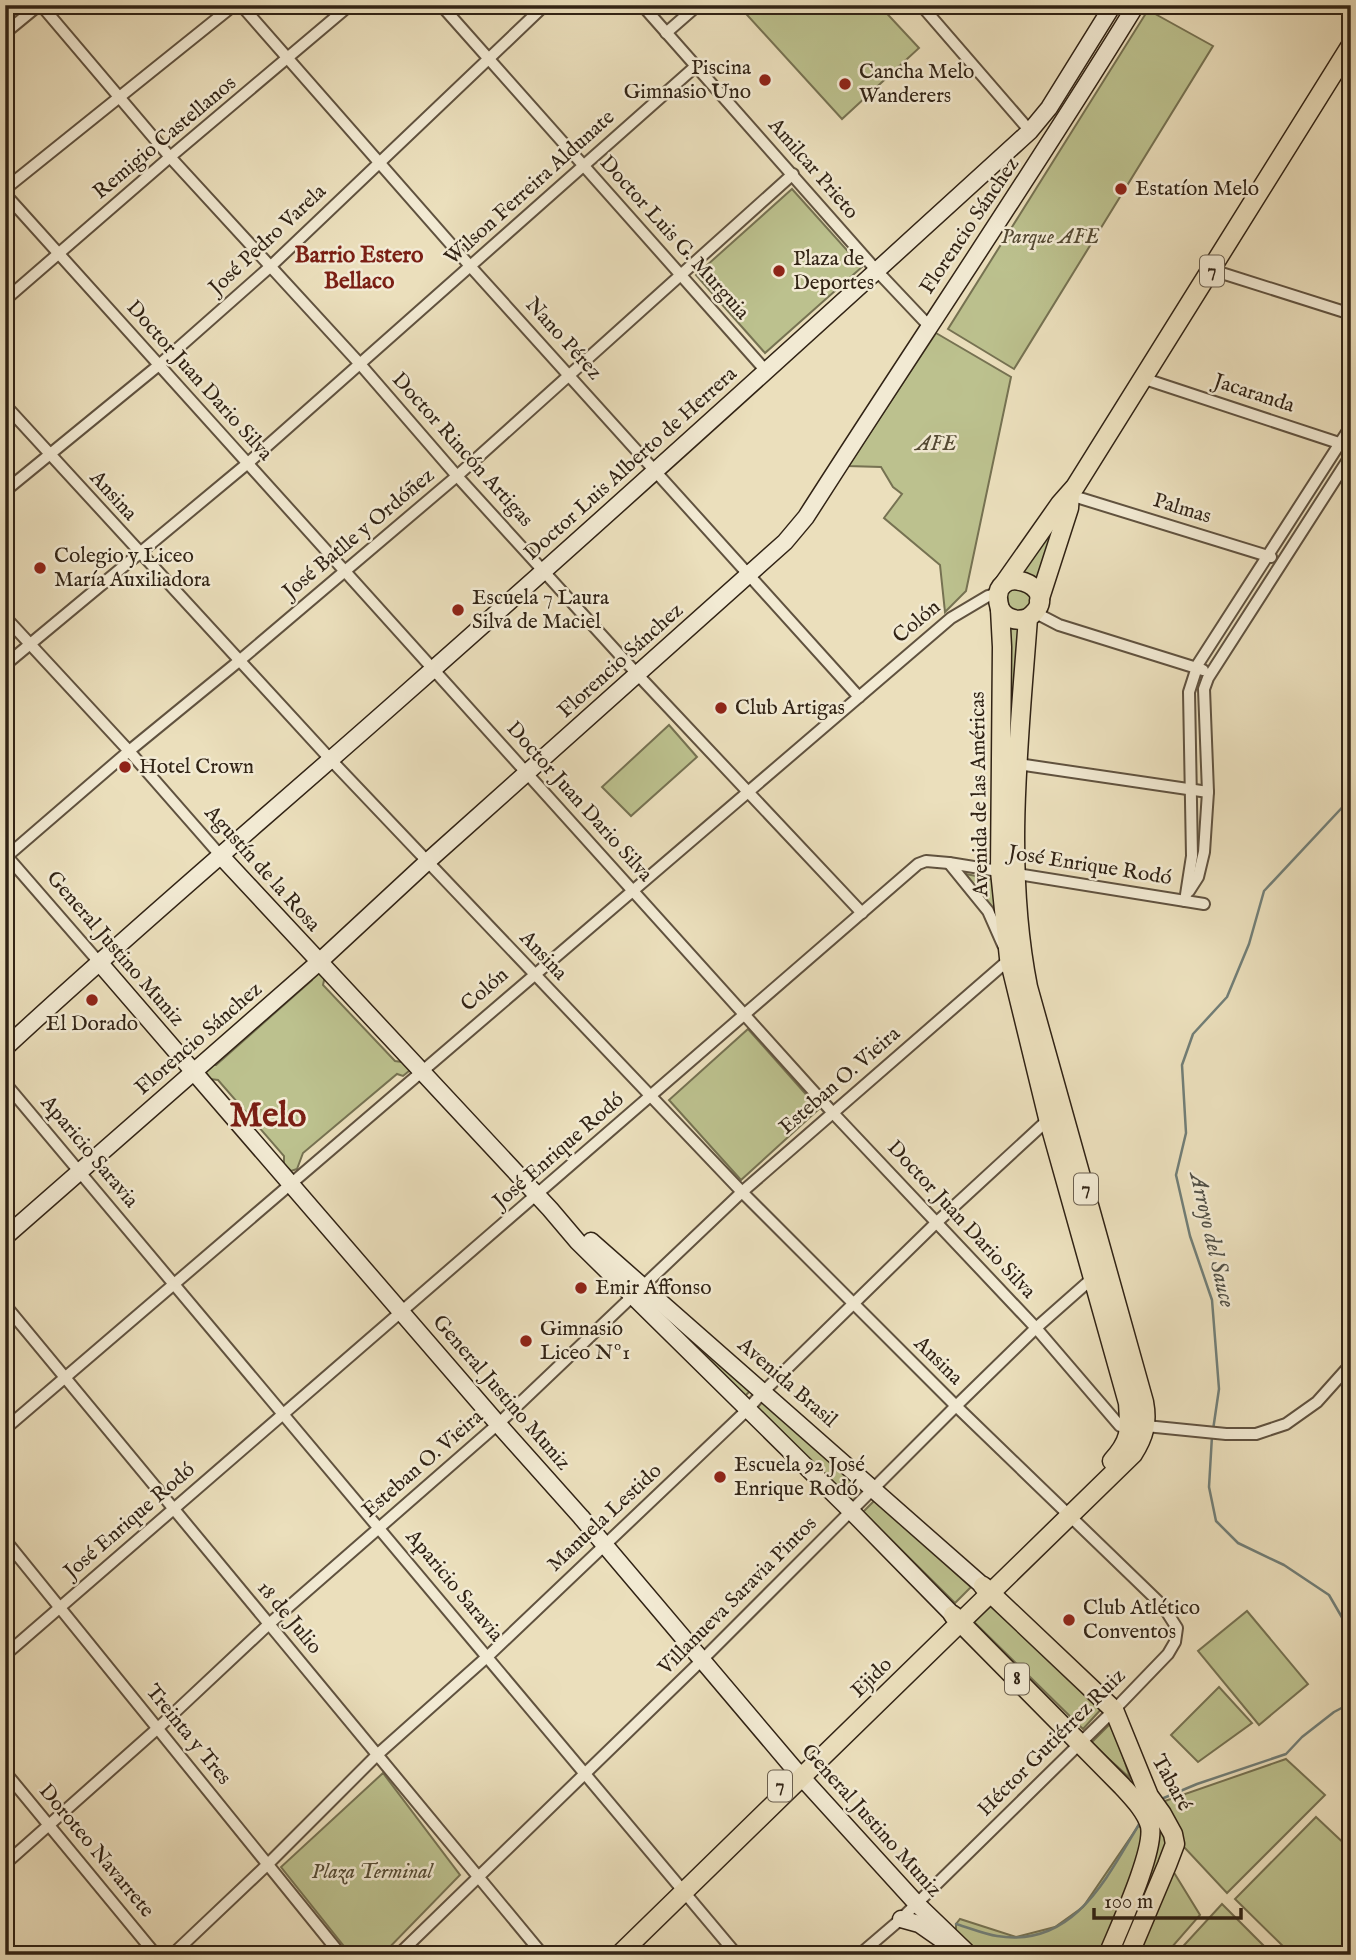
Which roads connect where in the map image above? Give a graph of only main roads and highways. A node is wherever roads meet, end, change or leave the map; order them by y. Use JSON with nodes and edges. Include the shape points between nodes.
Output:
{"nodes":[{"id":1,"x":1351,"y":46,"type":"edge"},
{"id":2,"x":1070,"y":495,"type":"junction"},
{"id":3,"x":1001,"y":596,"type":"junction"},
{"id":4,"x":1033,"y":610,"type":"junction"},
{"id":5,"x":1008,"y":872,"type":"junction"},
{"id":6,"x":1138,"y":1426,"type":"joint"},
{"id":7,"x":987,"y":1590,"type":"junction"},
{"id":8,"x":957,"y":1619,"type":"junction"},
{"id":9,"x":1114,"y":1710,"type":"joint"},
{"id":10,"x":1081,"y":1743,"type":"joint"},
{"id":11,"x":1143,"y":1800,"type":"junction"},
{"id":12,"x":1156,"y":1818,"type":"junction"},
{"id":13,"x":681,"y":1888,"type":"junction"},
{"id":14,"x":606,"y":1955,"type":"edge"},
{"id":15,"x":619,"y":1955,"type":"edge"},
{"id":16,"x":1108,"y":1955,"type":"edge"},
{"id":17,"x":1129,"y":1955,"type":"edge"}],
"edges":[{"from":1,"to":2,"type":"main road","name":"Avenida de las Américas","number":"7"},
{"from":2,"to":3,"type":"main road","name":"Avenida de las Américas","number":"7","via":[[1060,503]]},
{"from":2,"to":4,"type":"main road","name":"Avenida de las Américas","number":"7"},
{"from":3,"to":4,"type":"main road","via":[[1012,619],[1020,620]]},
{"from":3,"to":4,"type":"main road","via":[[1014,579],[1025,580],[1036,589]]},
{"from":3,"to":5,"type":"main road","name":"Avenida de las Américas","number":"7"},
{"from":4,"to":5,"type":"main road","name":"Avenida de las Américas","number":"7"},
{"from":5,"to":6,"type":"main road","name":"Avenida de las Américas","number":"7","via":[[1017,1002],[1056,1115],[1101,1274],[1128,1403]]},
{"from":6,"to":7,"type":"main road","name":"Ejido","number":"7","via":[[1066,1513]]},
{"from":7,"to":8,"type":"main road","name":"Ejido","number":"7"},
{"from":7,"to":9,"type":"main road","name":"Avenida Brasil","number":"8"},
{"from":8,"to":10,"type":"main road","name":"Avenida Brasil","number":"8"},
{"from":8,"to":13,"type":"main road","name":"Ejido","number":"7"},
{"from":9,"to":11,"type":"main road","name":"Tabaré","number":"8"},
{"from":10,"to":11,"type":"main road","name":"Tabaré","number":"8"},
{"from":11,"to":12,"type":"main road","name":"Tabaré","number":"8"},
{"from":12,"to":16,"type":"main road","name":"Tabaré"},
{"from":12,"to":17,"type":"main road","name":"Tabaré","number":"8","via":[[1173,1834],[1175,1844]]},
{"from":13,"to":14,"type":"main road","name":"Ejido","number":"7"},
{"from":13,"to":15,"type":"main road","name":"Ejido","number":"7"}]}
